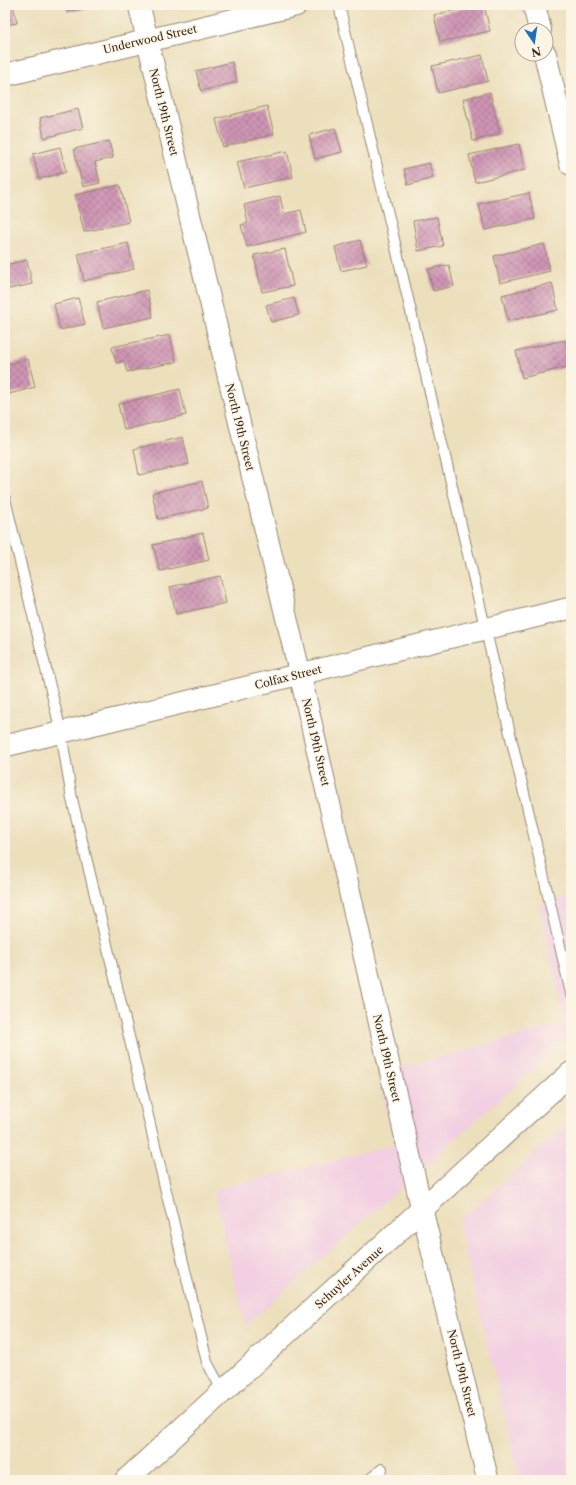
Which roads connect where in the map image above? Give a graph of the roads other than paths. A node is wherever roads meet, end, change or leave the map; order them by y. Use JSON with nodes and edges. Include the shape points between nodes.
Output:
{"nodes":[{"id":1,"x":139,"y":5,"type":"edge"},
{"id":2,"x":296,"y":5,"type":"edge"},
{"id":3,"x":339,"y":5,"type":"edge"},
{"id":4,"x":534,"y":5,"type":"edge"},
{"id":5,"x":538,"y":22,"type":"edge"},
{"id":6,"x":147,"y":40,"type":"junction"},
{"id":7,"x":547,"y":62,"type":"edge"},
{"id":8,"x":5,"y":75,"type":"edge"},
{"id":9,"x":571,"y":164,"type":"edge"},
{"id":10,"x":5,"y":499,"type":"edge"},
{"id":11,"x":571,"y":608,"type":"edge"},
{"id":12,"x":485,"y":628,"type":"junction"},
{"id":13,"x":300,"y":674,"type":"junction"},
{"id":14,"x":61,"y":732,"type":"junction"},
{"id":15,"x":5,"y":746,"type":"edge"},
{"id":16,"x":571,"y":993,"type":"edge"},
{"id":17,"x":571,"y":1073,"type":"edge"},
{"id":18,"x":422,"y":1210,"type":"junction"},
{"id":19,"x":222,"y":1392,"type":"junction"},
{"id":20,"x":382,"y":1469,"type":"dead end"},
{"id":21,"x":126,"y":1480,"type":"edge"},
{"id":22,"x":369,"y":1480,"type":"edge"},
{"id":23,"x":488,"y":1480,"type":"edge"}],
"edges":[{"from":1,"to":6,"type":"street","name":"North 19th Street"},
{"from":2,"to":6,"type":"main road","name":"Underwood Street"},
{"from":3,"to":12,"type":"lane"},
{"from":4,"to":5,"type":"main road"},
{"from":6,"to":8,"type":"main road","name":"Underwood Street"},
{"from":6,"to":13,"type":"street","name":"North 19th Street"},
{"from":7,"to":9,"type":"main road"},
{"from":10,"to":14,"type":"lane"},
{"from":11,"to":12,"type":"street","name":"Colfax Street"},
{"from":12,"to":13,"type":"street","name":"Colfax Street"},
{"from":12,"to":16,"type":"lane"},
{"from":13,"to":14,"type":"street","name":"Colfax Street"},
{"from":13,"to":18,"type":"street","name":"North 19th Street"},
{"from":14,"to":15,"type":"street","name":"Colfax Street"},
{"from":14,"to":19,"type":"lane","via":[[72,799],[205,1355]]},
{"from":17,"to":18,"type":"main road","name":"Schuyler Avenue"},
{"from":18,"to":19,"type":"main road","name":"Schuyler Avenue"},
{"from":18,"to":23,"type":"street","name":"North 19th Street"},
{"from":19,"to":21,"type":"main road","name":"Schuyler Avenue"},
{"from":20,"to":22,"type":"lane"}]}
